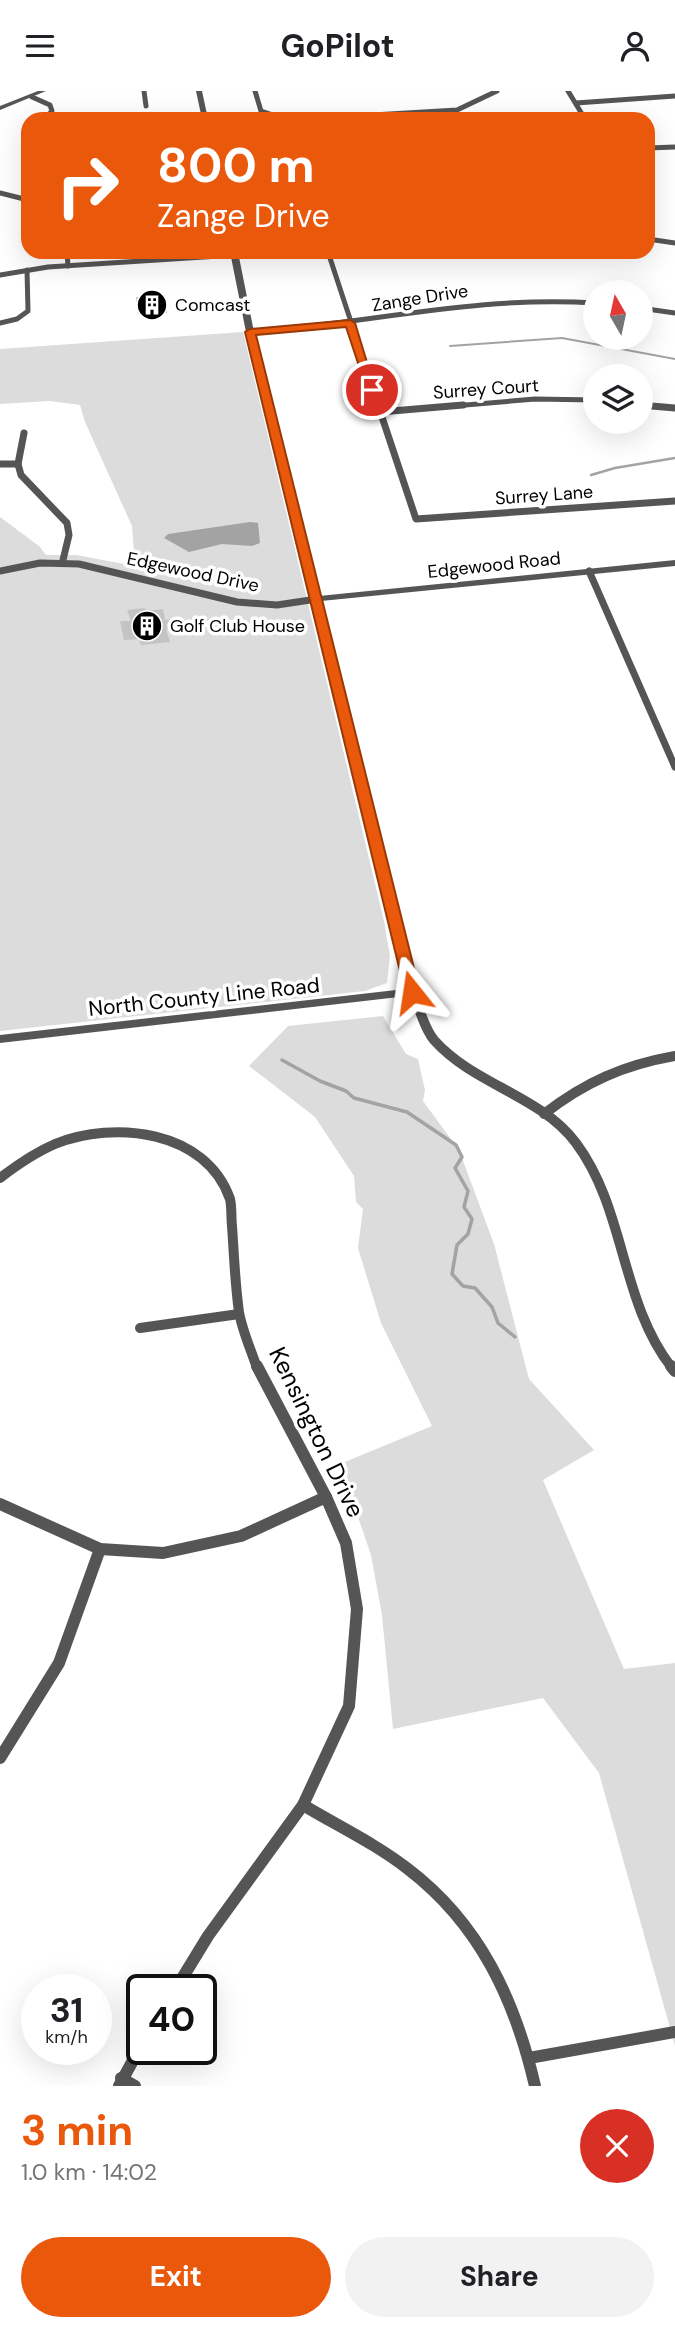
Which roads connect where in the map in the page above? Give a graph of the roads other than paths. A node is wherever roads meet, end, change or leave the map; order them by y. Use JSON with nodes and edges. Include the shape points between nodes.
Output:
{"nodes":[{"id":1,"x":43,"y":91,"type":"edge"},
{"id":2,"x":144,"y":91,"type":"edge"},
{"id":3,"x":199,"y":91,"type":"edge"},
{"id":4,"x":255,"y":91,"type":"edge"},
{"id":5,"x":497,"y":91,"type":"edge"},
{"id":6,"x":568,"y":91,"type":"edge"},
{"id":7,"x":661,"y":91,"type":"edge"},
{"id":8,"x":675,"y":96,"type":"edge"},
{"id":9,"x":32,"y":97,"type":"junction"},
{"id":10,"x":666,"y":97,"type":"junction"},
{"id":11,"x":576,"y":103,"type":"junction"},
{"id":12,"x":146,"y":106,"type":"dead end"},
{"id":13,"x":0,"y":108,"type":"edge"},
{"id":14,"x":51,"y":112,"type":"edge"},
{"id":15,"x":204,"y":112,"type":"edge"},
{"id":16,"x":263,"y":112,"type":"edge"},
{"id":17,"x":423,"y":112,"type":"edge"},
{"id":18,"x":581,"y":112,"type":"edge"},
{"id":19,"x":675,"y":146,"type":"edge"},
{"id":20,"x":655,"y":147,"type":"edge"},
{"id":21,"x":0,"y":193,"type":"edge"},
{"id":22,"x":20,"y":198,"type":"edge"},
{"id":23,"x":655,"y":240,"type":"edge"},
{"id":24,"x":675,"y":243,"type":"edge"},
{"id":25,"x":68,"y":259,"type":"edge"},
{"id":26,"x":139,"y":259,"type":"edge"},
{"id":27,"x":235,"y":259,"type":"edge"},
{"id":28,"x":330,"y":259,"type":"edge"},
{"id":29,"x":68,"y":266,"type":"junction"},
{"id":30,"x":27,"y":270,"type":"junction"},
{"id":31,"x":0,"y":275,"type":"edge"},
{"id":32,"x":583,"y":302,"type":"edge"},
{"id":33,"x":653,"y":310,"type":"edge"},
{"id":34,"x":675,"y":313,"type":"edge"},
{"id":35,"x":0,"y":323,"type":"edge"},
{"id":36,"x":350,"y":323,"type":"junction"},
{"id":37,"x":250,"y":332,"type":"junction"},
{"id":38,"x":583,"y":400,"type":"edge"},
{"id":39,"x":653,"y":406,"type":"edge"},
{"id":40,"x":675,"y":408,"type":"edge"},
{"id":41,"x":380,"y":412,"type":"junction"},
{"id":42,"x":24,"y":433,"type":"dead end"},
{"id":43,"x":0,"y":464,"type":"edge"},
{"id":44,"x":18,"y":464,"type":"junction"},
{"id":45,"x":675,"y":501,"type":"edge"},
{"id":46,"x":63,"y":561,"type":"junction"},
{"id":47,"x":675,"y":563,"type":"edge"},
{"id":48,"x":0,"y":571,"type":"edge"},
{"id":49,"x":589,"y":571,"type":"junction"},
{"id":50,"x":317,"y":599,"type":"junction"},
{"id":51,"x":675,"y":767,"type":"edge"},
{"id":52,"x":412,"y":992,"type":"junction"},
{"id":53,"x":0,"y":1039,"type":"edge"},
{"id":54,"x":675,"y":1056,"type":"edge"},
{"id":55,"x":544,"y":1114,"type":"junction"},
{"id":56,"x":0,"y":1178,"type":"edge"},
{"id":57,"x":239,"y":1314,"type":"junction"},
{"id":58,"x":140,"y":1328,"type":"dead end"},
{"id":59,"x":675,"y":1371,"type":"edge"},
{"id":60,"x":326,"y":1497,"type":"junction"},
{"id":61,"x":0,"y":1504,"type":"edge"},
{"id":62,"x":100,"y":1549,"type":"junction"},
{"id":63,"x":0,"y":1758,"type":"edge"},
{"id":64,"x":303,"y":1805,"type":"junction"},
{"id":65,"x":185,"y":1974,"type":"edge"},
{"id":66,"x":675,"y":2032,"type":"edge"},
{"id":67,"x":529,"y":2058,"type":"junction"},
{"id":68,"x":130,"y":2065,"type":"edge"},
{"id":69,"x":120,"y":2082,"type":"edge"},
{"id":70,"x":135,"y":2086,"type":"edge"},
{"id":71,"x":535,"y":2086,"type":"edge"}],
"edges":[{"from":1,"to":9,"type":"street"},
{"from":2,"to":12,"type":"street"},
{"from":3,"to":15,"type":"street"},
{"from":4,"to":16,"type":"street"},
{"from":5,"to":17,"type":"street","via":[[457,110]]},
{"from":6,"to":11,"type":"street"},
{"from":7,"to":10,"type":"street"},
{"from":8,"to":10,"type":"street"},
{"from":9,"to":13,"type":"street"},
{"from":9,"to":14,"type":"street","via":[[50,105]]},
{"from":10,"to":11,"type":"street"},
{"from":11,"to":18,"type":"street"},
{"from":19,"to":20,"type":"street"},
{"from":21,"to":22,"type":"street"},
{"from":23,"to":24,"type":"street"},
{"from":25,"to":29,"type":"street"},
{"from":26,"to":29,"type":"street"},
{"from":27,"to":37,"type":"street"},
{"from":28,"to":36,"type":"street"},
{"from":29,"to":30,"type":"street"},
{"from":30,"to":31,"type":"street"},
{"from":30,"to":35,"type":"street","via":[[28,311]]},
{"from":32,"to":36,"type":"street","name":"Zange Drive","via":[[486,302]]},
{"from":33,"to":34,"type":"street"},
{"from":36,"to":37,"type":"street","name":"Zange Drive"},
{"from":36,"to":41,"type":"street"},
{"from":37,"to":50,"type":"street"},
{"from":38,"to":41,"type":"street","name":"Surrey Court","via":[[535,399]]},
{"from":39,"to":40,"type":"street"},
{"from":41,"to":45,"type":"street","name":"Surrey Lane","via":[[415,519]]},
{"from":42,"to":44,"type":"street"},
{"from":43,"to":44,"type":"street"},
{"from":44,"to":46,"type":"street","via":[[26,483],[69,527]]},
{"from":46,"to":48,"type":"street"},
{"from":46,"to":50,"type":"street","name":"Edgewood Drive","via":[[242,602]]},
{"from":47,"to":49,"type":"street","name":"Edgewood Road"},
{"from":49,"to":50,"type":"street","name":"Edgewood Road"},
{"from":49,"to":51,"type":"street"},
{"from":50,"to":52,"type":"street"},
{"from":52,"to":53,"type":"street","name":"North County Line Road"},
{"from":52,"to":55,"type":"street","via":[[436,1042]]},
{"from":54,"to":55,"type":"street","via":[[604,1074],[575,1089]]},
{"from":55,"to":59,"type":"street","via":[[575,1142],[597,1178],[645,1324]]},
{"from":56,"to":57,"type":"street","name":"Kensington Drive","via":[[41,1150],[104,1132],[147,1134],[185,1147],[217,1173],[230,1200]]},
{"from":57,"to":58,"type":"street"},
{"from":57,"to":60,"type":"street","name":"Kensington Drive","via":[[257,1367]]},
{"from":60,"to":62,"type":"street","via":[[241,1536],[163,1553]]},
{"from":60,"to":64,"type":"street","name":"Kensington Drive","via":[[346,1543],[357,1609],[349,1706]]},
{"from":61,"to":62,"type":"street"},
{"from":62,"to":63,"type":"street","via":[[59,1663]]},
{"from":64,"to":65,"type":"street","name":"Kensington Drive"},
{"from":64,"to":67,"type":"street","via":[[407,1868],[463,1922],[501,1979]]},
{"from":66,"to":67,"type":"street"},
{"from":67,"to":71,"type":"street"},
{"from":68,"to":69,"type":"street"},
{"from":69,"to":70,"type":"street"}]}
